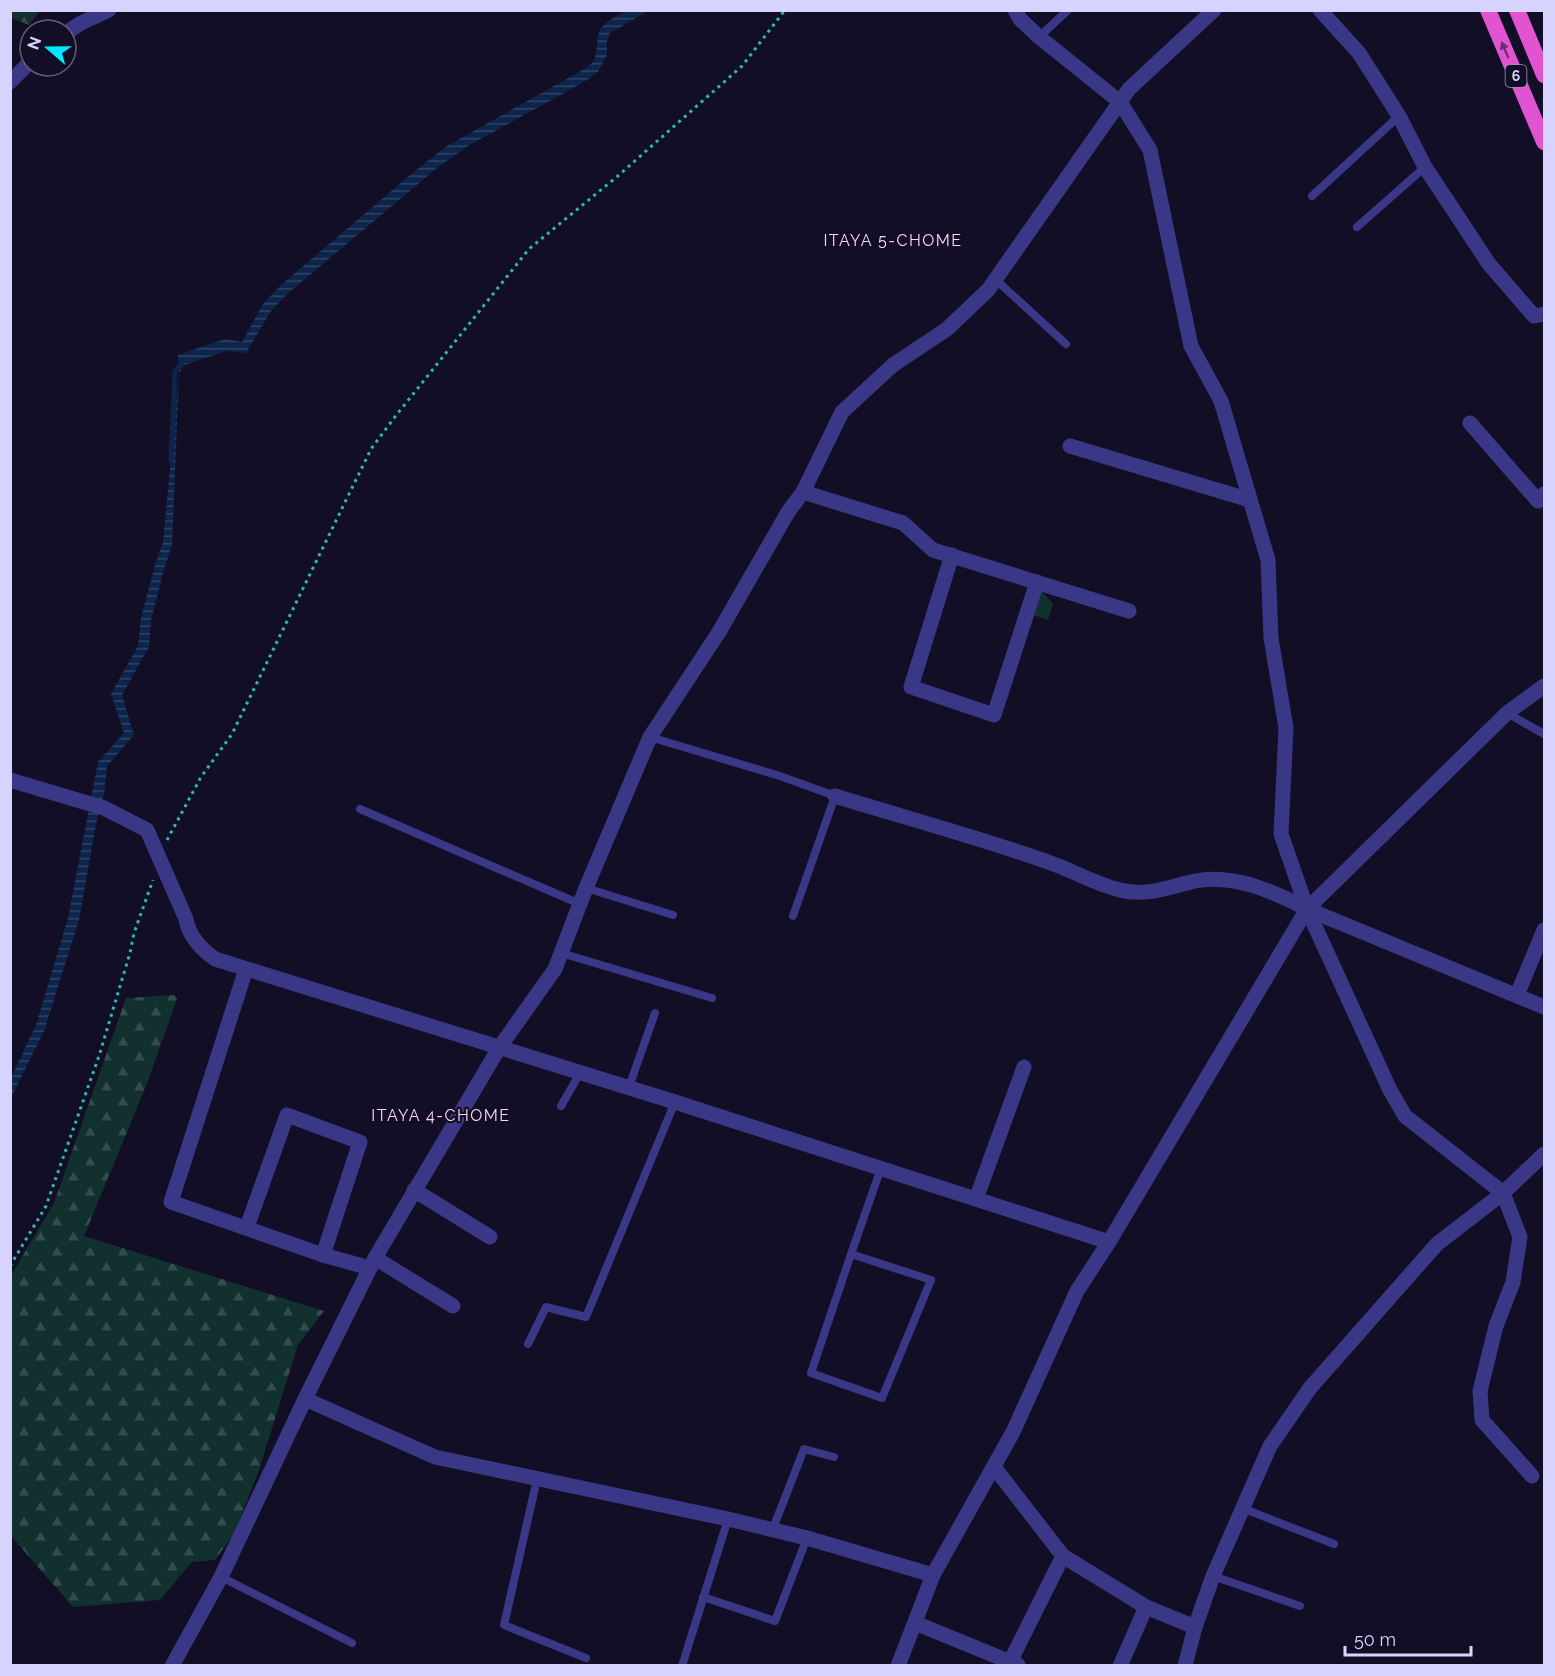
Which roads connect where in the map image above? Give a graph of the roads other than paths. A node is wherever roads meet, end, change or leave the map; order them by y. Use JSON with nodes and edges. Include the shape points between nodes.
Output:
{"nodes":[{"id":1,"x":109,"y":10,"type":"edge"},
{"id":2,"x":1015,"y":10,"type":"edge"},
{"id":3,"x":1068,"y":10,"type":"edge"},
{"id":4,"x":1214,"y":10,"type":"edge"},
{"id":5,"x":1320,"y":10,"type":"edge"},
{"id":6,"x":1488,"y":10,"type":"edge"},
{"id":7,"x":1517,"y":10,"type":"edge"},
{"id":8,"x":78,"y":25,"type":"edge"},
{"id":9,"x":1039,"y":37,"type":"junction"},
{"id":10,"x":1545,"y":75,"type":"edge"},
{"id":11,"x":1120,"y":102,"type":"junction"},
{"id":12,"x":1399,"y":116,"type":"junction"},
{"id":13,"x":1545,"y":142,"type":"edge"},
{"id":14,"x":1425,"y":167,"type":"junction"},
{"id":15,"x":1312,"y":196,"type":"dead end"},
{"id":16,"x":1357,"y":227,"type":"dead end"},
{"id":17,"x":996,"y":280,"type":"junction"},
{"id":18,"x":1541,"y":318,"type":"edge"},
{"id":19,"x":1066,"y":344,"type":"dead end"},
{"id":20,"x":1470,"y":423,"type":"dead end"},
{"id":21,"x":1070,"y":446,"type":"dead end"},
{"id":22,"x":803,"y":492,"type":"junction"},
{"id":23,"x":1545,"y":494,"type":"edge"},
{"id":24,"x":1250,"y":500,"type":"junction"},
{"id":25,"x":952,"y":555,"type":"junction"},
{"id":26,"x":1037,"y":582,"type":"junction"},
{"id":27,"x":1129,"y":611,"type":"dead end"},
{"id":28,"x":1545,"y":686,"type":"edge"},
{"id":29,"x":1507,"y":713,"type":"junction"},
{"id":30,"x":1545,"y":734,"type":"edge"},
{"id":31,"x":650,"y":737,"type":"junction"},
{"id":32,"x":10,"y":780,"type":"edge"},
{"id":33,"x":835,"y":796,"type":"junction"},
{"id":34,"x":360,"y":809,"type":"dead end"},
{"id":35,"x":586,"y":888,"type":"junction"},
{"id":36,"x":580,"y":904,"type":"junction"},
{"id":37,"x":1307,"y":909,"type":"junction"},
{"id":38,"x":673,"y":915,"type":"dead end"},
{"id":39,"x":793,"y":916,"type":"dead end"},
{"id":40,"x":1545,"y":930,"type":"edge"},
{"id":41,"x":561,"y":953,"type":"junction"},
{"id":42,"x":246,"y":969,"type":"junction"},
{"id":43,"x":1517,"y":995,"type":"junction"},
{"id":44,"x":712,"y":998,"type":"dead end"},
{"id":45,"x":1545,"y":1007,"type":"edge"},
{"id":46,"x":656,"y":1013,"type":"dead end"},
{"id":47,"x":499,"y":1048,"type":"junction"},
{"id":48,"x":1024,"y":1067,"type":"dead end"},
{"id":49,"x":580,"y":1073,"type":"junction"},
{"id":50,"x":628,"y":1088,"type":"junction"},
{"id":51,"x":675,"y":1102,"type":"junction"},
{"id":52,"x":561,"y":1106,"type":"dead end"},
{"id":53,"x":1545,"y":1154,"type":"edge"},
{"id":54,"x":881,"y":1168,"type":"junction"},
{"id":55,"x":414,"y":1190,"type":"junction"},
{"id":56,"x":1503,"y":1193,"type":"junction"},
{"id":57,"x":976,"y":1199,"type":"junction"},
{"id":58,"x":248,"y":1227,"type":"junction"},
{"id":59,"x":490,"y":1237,"type":"dead end"},
{"id":60,"x":1109,"y":1242,"type":"junction"},
{"id":61,"x":851,"y":1254,"type":"junction"},
{"id":62,"x":324,"y":1255,"type":"junction"},
{"id":63,"x":372,"y":1263,"type":"junction"},
{"id":64,"x":453,"y":1306,"type":"dead end"},
{"id":65,"x":528,"y":1344,"type":"dead end"},
{"id":66,"x":305,"y":1399,"type":"junction"},
{"id":67,"x":834,"y":1457,"type":"dead end"},
{"id":68,"x":994,"y":1467,"type":"junction"},
{"id":69,"x":1532,"y":1476,"type":"dead end"},
{"id":70,"x":537,"y":1479,"type":"junction"},
{"id":71,"x":1242,"y":1508,"type":"junction"},
{"id":72,"x":728,"y":1519,"type":"junction"},
{"id":73,"x":772,"y":1531,"type":"junction"},
{"id":74,"x":807,"y":1538,"type":"junction"},
{"id":75,"x":1334,"y":1544,"type":"dead end"},
{"id":76,"x":1063,"y":1556,"type":"junction"},
{"id":77,"x":933,"y":1575,"type":"junction"},
{"id":78,"x":1213,"y":1576,"type":"junction"},
{"id":79,"x":221,"y":1577,"type":"junction"},
{"id":80,"x":704,"y":1597,"type":"junction"},
{"id":81,"x":1300,"y":1606,"type":"dead end"},
{"id":82,"x":1146,"y":1607,"type":"junction"},
{"id":83,"x":915,"y":1623,"type":"junction"},
{"id":84,"x":1195,"y":1627,"type":"junction"},
{"id":85,"x":352,"y":1643,"type":"dead end"},
{"id":86,"x":586,"y":1658,"type":"dead end"},
{"id":87,"x":1015,"y":1664,"type":"edge"},
{"id":88,"x":172,"y":1665,"type":"edge"},
{"id":89,"x":682,"y":1665,"type":"edge"},
{"id":90,"x":898,"y":1665,"type":"edge"},
{"id":91,"x":1120,"y":1665,"type":"edge"},
{"id":92,"x":1185,"y":1665,"type":"edge"}],
"edges":[{"from":1,"to":8,"type":"street"},
{"from":2,"to":9,"type":"street"},
{"from":3,"to":9,"type":"lane"},
{"from":4,"to":11,"type":"street"},
{"from":5,"to":12,"type":"street","via":[[1359,53]]},
{"from":13,"to":6,"type":"highway","number":"6","one_way":true},
{"from":7,"to":10,"type":"highway","number":"6"},
{"from":9,"to":11,"type":"street"},
{"from":11,"to":17,"type":"street"},
{"from":11,"to":24,"type":"street","via":[[1150,150],[1191,346],[1221,401]]},
{"from":12,"to":14,"type":"street"},
{"from":12,"to":15,"type":"lane"},
{"from":14,"to":16,"type":"lane"},
{"from":14,"to":18,"type":"street","via":[[1489,264]]},
{"from":17,"to":19,"type":"lane"},
{"from":17,"to":22,"type":"street","via":[[948,329],[893,365],[842,412]]},
{"from":20,"to":23,"type":"street","via":[[1538,501]]},
{"from":21,"to":24,"type":"street"},
{"from":22,"to":25,"type":"street","via":[[903,523],[933,549]]},
{"from":22,"to":31,"type":"street"},
{"from":24,"to":37,"type":"street","via":[[1268,560],[1270,638],[1286,728],[1281,834]]},
{"from":25,"to":26,"type":"street"},
{"from":25,"to":26,"type":"street","via":[[911,687],[994,715]]},
{"from":26,"to":27,"type":"street"},
{"from":28,"to":29,"type":"street"},
{"from":29,"to":30,"type":"lane"},
{"from":29,"to":37,"type":"street"},
{"from":31,"to":33,"type":"lane"},
{"from":31,"to":35,"type":"street"},
{"from":32,"to":42,"type":"street","via":[[104,808],[147,830],[199,948],[215,959]]},
{"from":33,"to":37,"type":"street","via":[[1048,861],[1119,890],[1144,893],[1219,878],[1263,889]]},
{"from":33,"to":39,"type":"lane"},
{"from":34,"to":36,"type":"lane"},
{"from":35,"to":36,"type":"street"},
{"from":35,"to":38,"type":"lane"},
{"from":36,"to":41,"type":"street"},
{"from":37,"to":43,"type":"street"},
{"from":37,"to":56,"type":"street","via":[[1405,1116]]},
{"from":37,"to":60,"type":"street"},
{"from":40,"to":43,"type":"street"},
{"from":41,"to":44,"type":"lane"},
{"from":41,"to":47,"type":"street","via":[[555,969]]},
{"from":42,"to":47,"type":"street"},
{"from":42,"to":58,"type":"street","via":[[171,1202]]},
{"from":43,"to":45,"type":"street"},
{"from":46,"to":50,"type":"lane"},
{"from":47,"to":49,"type":"street"},
{"from":47,"to":55,"type":"street"},
{"from":48,"to":57,"type":"street"},
{"from":49,"to":50,"type":"street"},
{"from":49,"to":52,"type":"lane"},
{"from":50,"to":51,"type":"street"},
{"from":51,"to":54,"type":"street"},
{"from":51,"to":65,"type":"lane","via":[[586,1317],[546,1307]]},
{"from":53,"to":56,"type":"street"},
{"from":54,"to":57,"type":"street"},
{"from":54,"to":61,"type":"lane"},
{"from":55,"to":59,"type":"street"},
{"from":55,"to":63,"type":"street"},
{"from":56,"to":69,"type":"street","via":[[1520,1237],[1513,1282],[1496,1326],[1480,1391],[1482,1420]]},
{"from":56,"to":71,"type":"street","via":[[1437,1244],[1310,1388],[1270,1446]]},
{"from":57,"to":60,"type":"street"},
{"from":58,"to":62,"type":"street"},
{"from":58,"to":62,"type":"street","via":[[287,1115],[360,1142]]},
{"from":60,"to":68,"type":"street","via":[[1077,1291]]},
{"from":61,"to":61,"type":"lane","via":[[811,1373],[882,1398],[932,1280]]},
{"from":62,"to":63,"type":"street"},
{"from":63,"to":64,"type":"street"},
{"from":63,"to":66,"type":"street"},
{"from":66,"to":70,"type":"street","via":[[435,1457]]},
{"from":66,"to":79,"type":"street"},
{"from":67,"to":73,"type":"lane","via":[[804,1449]]},
{"from":68,"to":76,"type":"street"},
{"from":68,"to":77,"type":"street"},
{"from":70,"to":72,"type":"street"},
{"from":70,"to":86,"type":"lane","via":[[504,1625]]},
{"from":71,"to":75,"type":"lane"},
{"from":71,"to":78,"type":"street"},
{"from":72,"to":73,"type":"street"},
{"from":72,"to":80,"type":"lane"},
{"from":73,"to":74,"type":"street"},
{"from":74,"to":77,"type":"street"},
{"from":74,"to":80,"type":"lane","via":[[775,1621]]},
{"from":76,"to":82,"type":"street"},
{"from":76,"to":87,"type":"street"},
{"from":77,"to":83,"type":"street"},
{"from":78,"to":81,"type":"lane"},
{"from":78,"to":84,"type":"street"},
{"from":79,"to":85,"type":"lane"},
{"from":79,"to":88,"type":"street"},
{"from":80,"to":89,"type":"lane"},
{"from":82,"to":84,"type":"street"},
{"from":82,"to":91,"type":"street"},
{"from":83,"to":87,"type":"street"},
{"from":83,"to":90,"type":"street"},
{"from":84,"to":92,"type":"street"}]}
